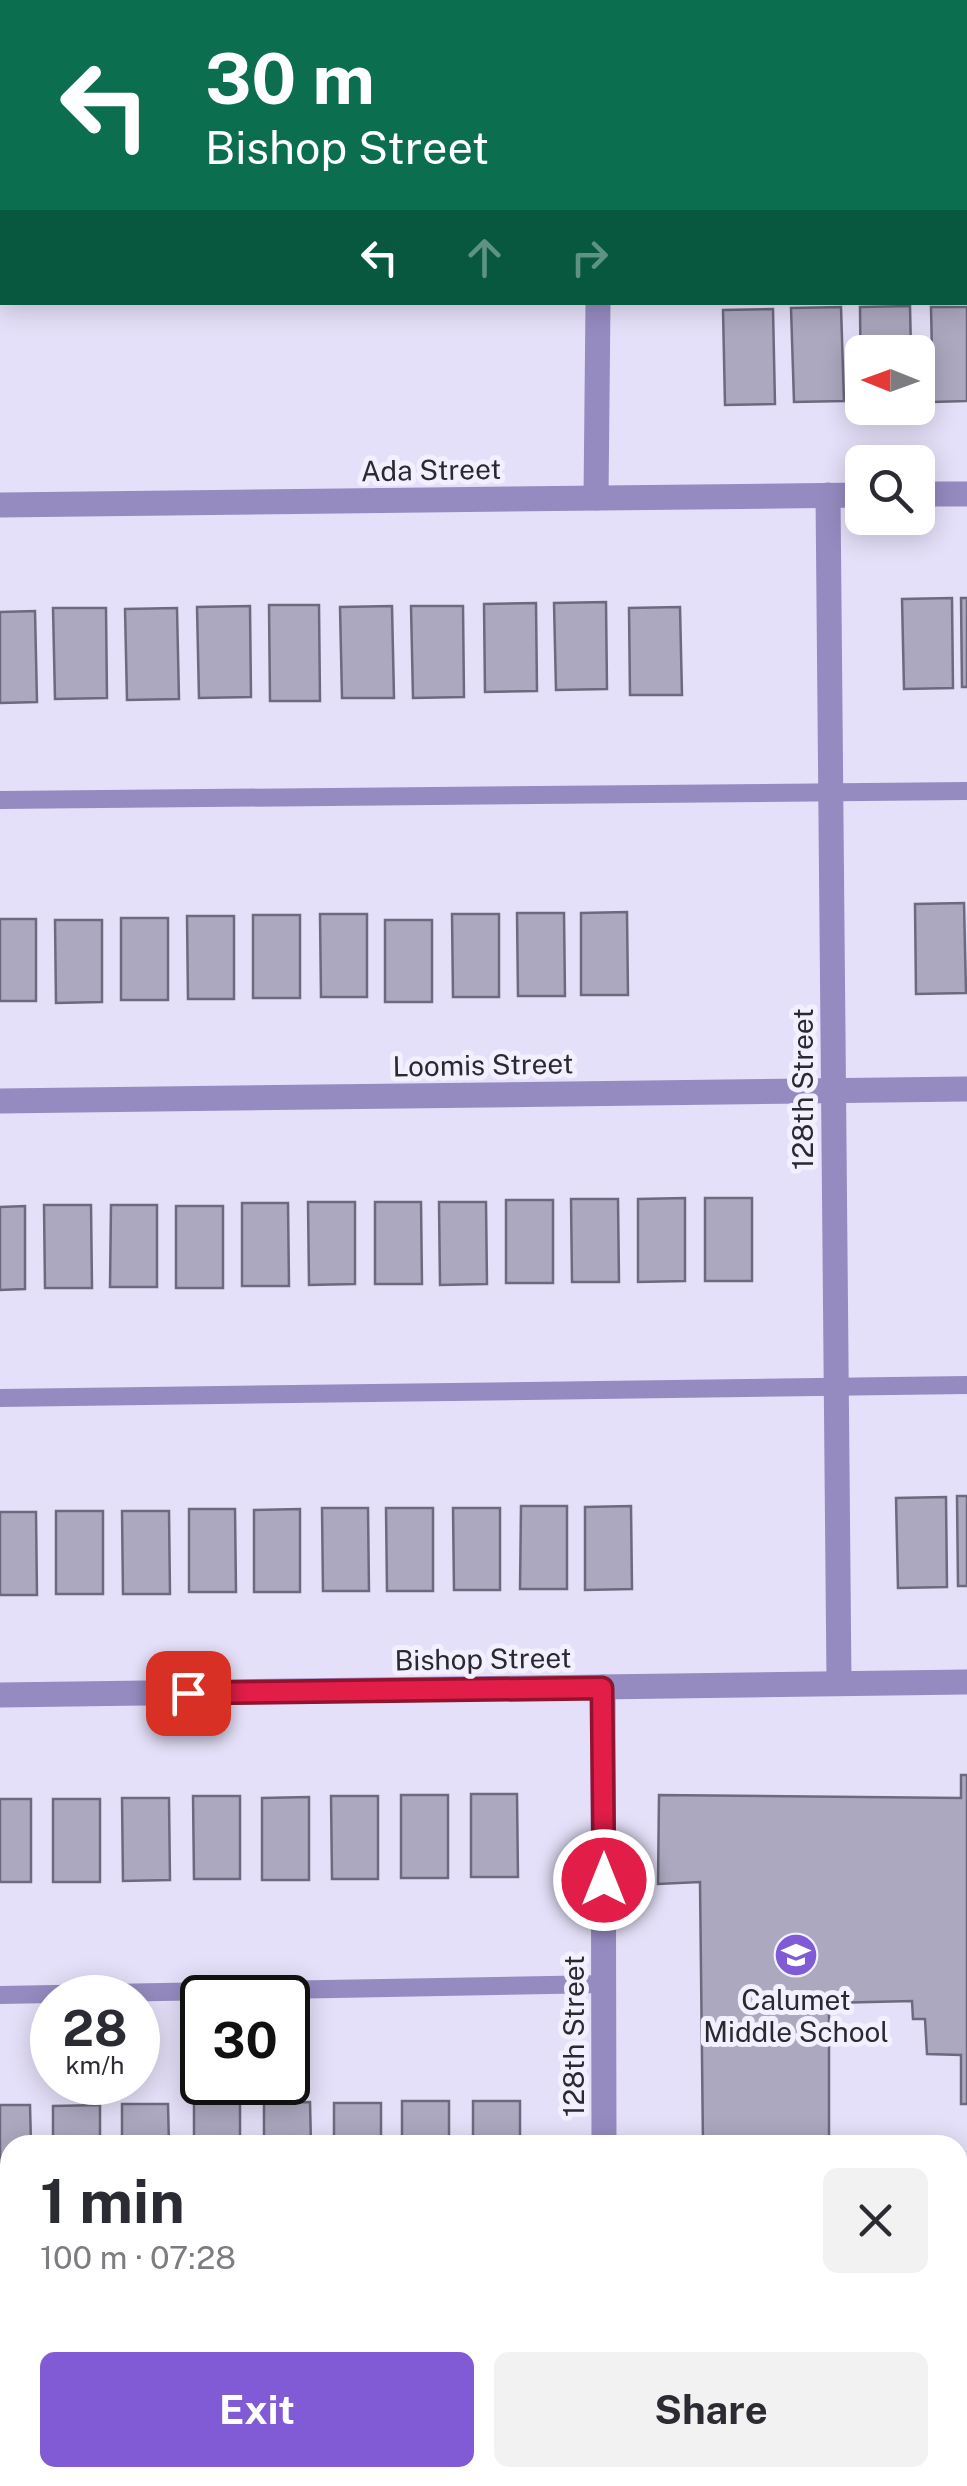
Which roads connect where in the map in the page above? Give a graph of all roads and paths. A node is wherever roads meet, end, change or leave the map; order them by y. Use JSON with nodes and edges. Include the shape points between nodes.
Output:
{"nodes":[{"id":1,"x":598,"y":305,"type":"edge"},
{"id":2,"x":935,"y":494,"type":"edge"},
{"id":3,"x":967,"y":494,"type":"edge"},
{"id":4,"x":828,"y":495,"type":"junction"},
{"id":5,"x":845,"y":495,"type":"edge"},
{"id":6,"x":596,"y":498,"type":"junction"},
{"id":7,"x":0,"y":505,"type":"edge"},
{"id":8,"x":967,"y":791,"type":"edge"},
{"id":9,"x":831,"y":792,"type":"junction"},
{"id":10,"x":0,"y":800,"type":"edge"},
{"id":11,"x":967,"y":1089,"type":"edge"},
{"id":12,"x":834,"y":1090,"type":"junction"},
{"id":13,"x":0,"y":1101,"type":"edge"},
{"id":14,"x":967,"y":1385,"type":"edge"},
{"id":15,"x":836,"y":1387,"type":"junction"},
{"id":16,"x":0,"y":1398,"type":"edge"},
{"id":17,"x":839,"y":1682,"type":"junction"},
{"id":18,"x":967,"y":1682,"type":"edge"},
{"id":19,"x":602,"y":1688,"type":"junction"},
{"id":20,"x":0,"y":1696,"type":"edge"},
{"id":21,"x":604,"y":1984,"type":"junction"},
{"id":22,"x":0,"y":1995,"type":"edge"},
{"id":23,"x":604,"y":2135,"type":"edge"}],
"edges":[{"from":1,"to":6,"type":"street"},
{"from":2,"to":3,"type":"street"},
{"from":4,"to":5,"type":"street","name":"Ada Street"},
{"from":4,"to":6,"type":"street","name":"Ada Street"},
{"from":4,"to":9,"type":"street","name":"128th Street"},
{"from":6,"to":7,"type":"street","name":"Ada Street"},
{"from":8,"to":9,"type":"lane"},
{"from":9,"to":10,"type":"lane"},
{"from":9,"to":12,"type":"street","name":"128th Street"},
{"from":11,"to":12,"type":"street","name":"Loomis Street"},
{"from":12,"to":13,"type":"street","name":"Loomis Street"},
{"from":12,"to":15,"type":"street","name":"128th Street"},
{"from":14,"to":15,"type":"lane"},
{"from":15,"to":16,"type":"lane"},
{"from":15,"to":17,"type":"street","name":"128th Street"},
{"from":17,"to":18,"type":"street","name":"Bishop Street"},
{"from":17,"to":19,"type":"street","name":"Bishop Street"},
{"from":19,"to":20,"type":"street","name":"Bishop Street"},
{"from":19,"to":21,"type":"street","name":"128th Street"},
{"from":21,"to":22,"type":"lane"},
{"from":21,"to":23,"type":"street","name":"128th Street"}]}
